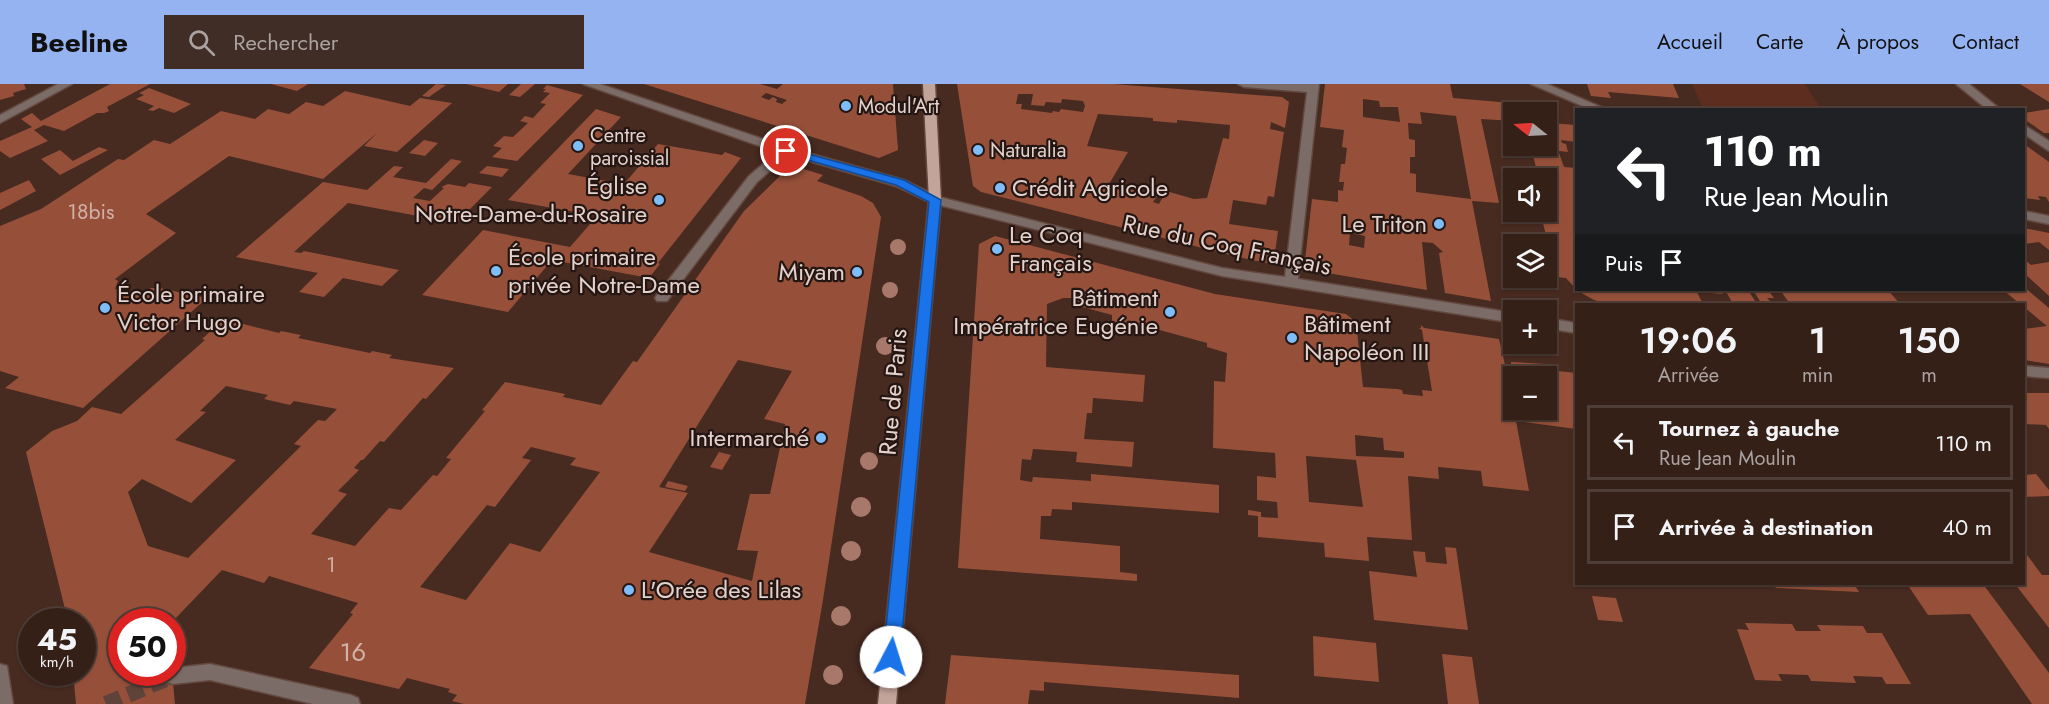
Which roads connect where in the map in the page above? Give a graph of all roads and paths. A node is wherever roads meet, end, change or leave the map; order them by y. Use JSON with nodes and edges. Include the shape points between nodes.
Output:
{"nodes":[{"id":1,"x":66,"y":84,"type":"edge"},
{"id":2,"x":589,"y":84,"type":"edge"},
{"id":3,"x":929,"y":84,"type":"edge"},
{"id":4,"x":1244,"y":84,"type":"edge"},
{"id":5,"x":1537,"y":84,"type":"edge"},
{"id":6,"x":1962,"y":84,"type":"edge"},
{"id":7,"x":1313,"y":86,"type":"edge"},
{"id":8,"x":1598,"y":108,"type":"edge"},
{"id":9,"x":1993,"y":108,"type":"edge"},
{"id":10,"x":0,"y":120,"type":"edge"},
{"id":11,"x":2025,"y":130,"type":"edge"},
{"id":12,"x":2049,"y":147,"type":"edge"},
{"id":13,"x":786,"y":151,"type":"junction"},
{"id":14,"x":935,"y":200,"type":"junction"},
{"id":15,"x":2025,"y":215,"type":"edge"},
{"id":16,"x":2049,"y":220,"type":"edge"},
{"id":17,"x":1291,"y":283,"type":"junction"},
{"id":18,"x":662,"y":298,"type":"dead end"},
{"id":19,"x":1503,"y":316,"type":"edge"},
{"id":20,"x":1557,"y":325,"type":"edge"},
{"id":21,"x":1575,"y":328,"type":"edge"},
{"id":22,"x":2025,"y":371,"type":"edge"},
{"id":23,"x":2049,"y":373,"type":"edge"},
{"id":24,"x":0,"y":672,"type":"edge"},
{"id":25,"x":186,"y":675,"type":"edge"},
{"id":26,"x":4,"y":704,"type":"edge"},
{"id":27,"x":351,"y":704,"type":"edge"},
{"id":28,"x":887,"y":704,"type":"edge"}],
"edges":[{"from":1,"to":10,"type":"street"},
{"from":2,"to":13,"type":"street","name":"Rue du Coq Français"},
{"from":3,"to":14,"type":"main road","name":"Rue de Paris"},
{"from":4,"to":7,"type":"street"},
{"from":5,"to":8,"type":"street"},
{"from":6,"to":9,"type":"street"},
{"from":7,"to":17,"type":"street"},
{"from":11,"to":12,"type":"street"},
{"from":13,"to":14,"type":"street","name":"Rue du Coq Français","via":[[900,183]]},
{"from":13,"to":18,"type":"street","via":[[753,179]]},
{"from":14,"to":17,"type":"street","name":"Rue du Coq Français","via":[[1222,272]]},
{"from":14,"to":28,"type":"main road","name":"Rue de Paris"},
{"from":15,"to":16,"type":"street"},
{"from":17,"to":19,"type":"street","name":"Rue du Coq Français"},
{"from":20,"to":21,"type":"street"},
{"from":22,"to":23,"type":"street"},
{"from":24,"to":26,"type":"street"},
{"from":25,"to":27,"type":"street","via":[[210,672]]}]}
